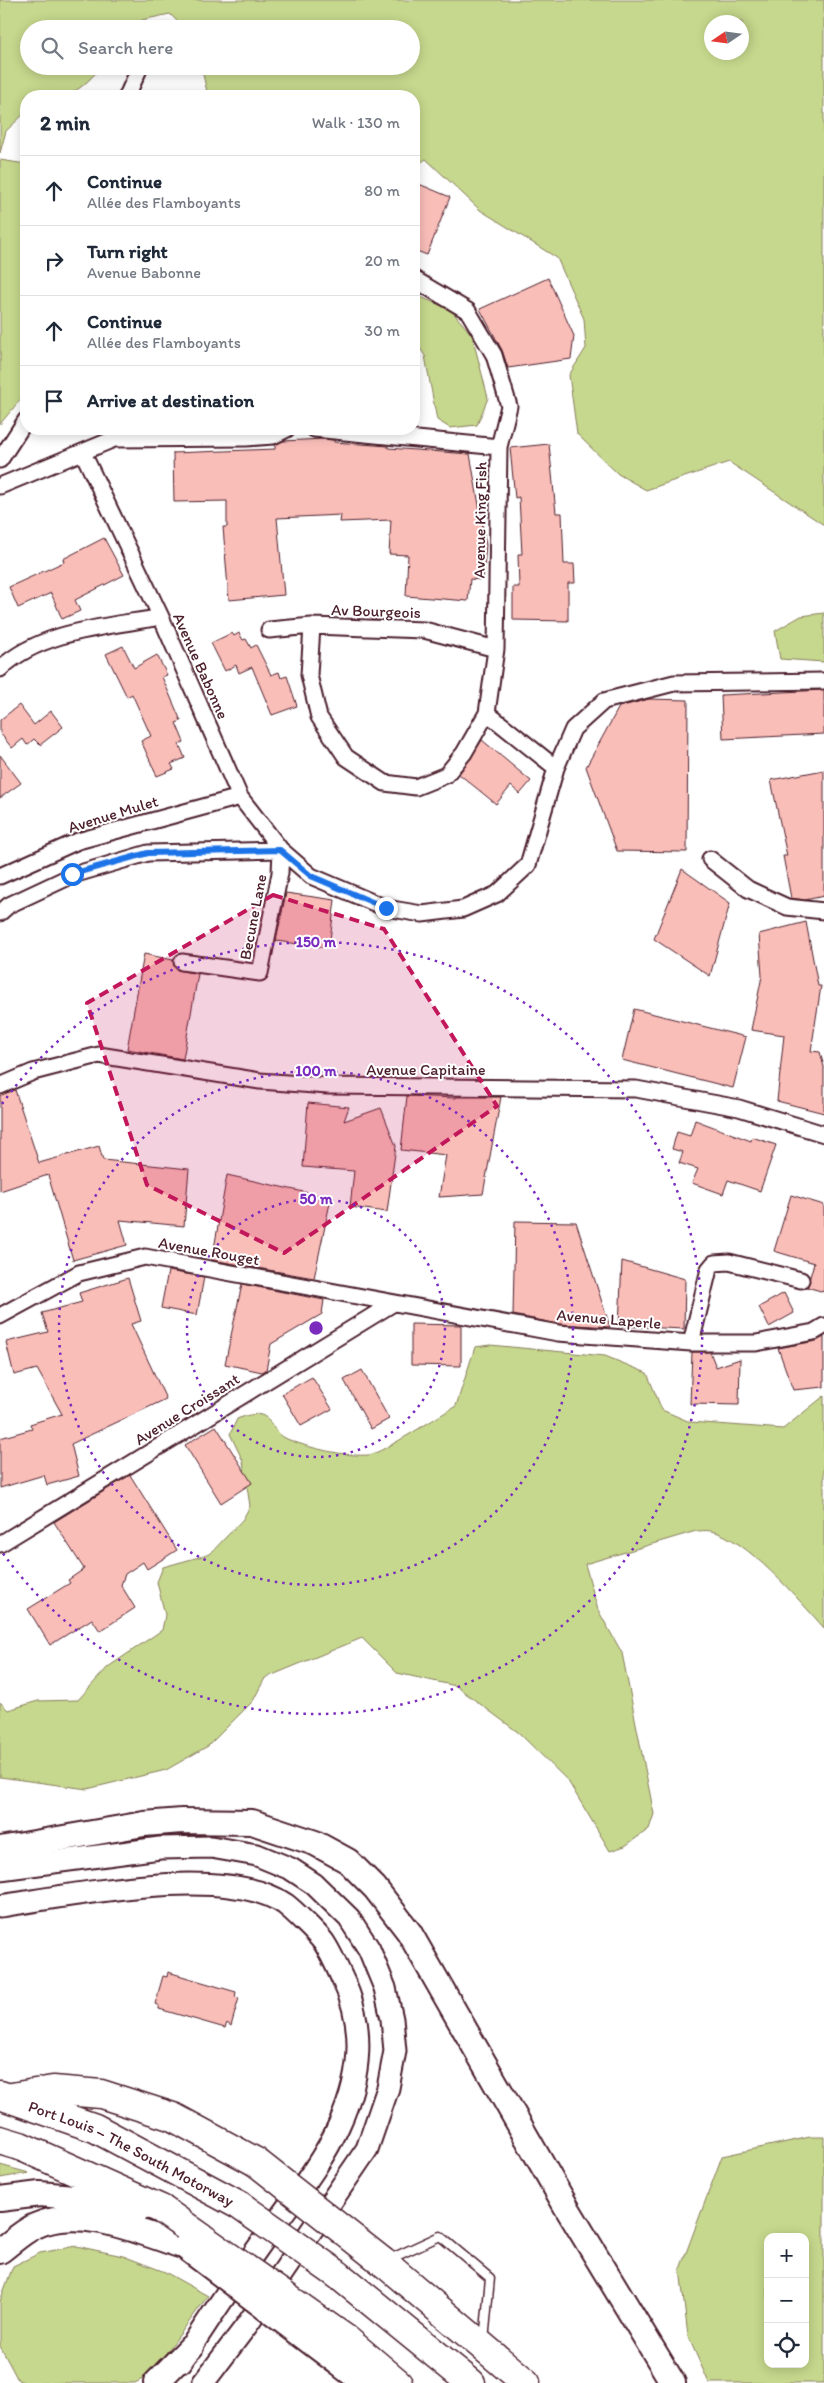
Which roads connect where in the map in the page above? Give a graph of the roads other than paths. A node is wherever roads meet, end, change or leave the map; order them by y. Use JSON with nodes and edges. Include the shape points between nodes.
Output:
{"nodes":[{"id":1,"x":136,"y":75,"type":"edge"},
{"id":2,"x":130,"y":90,"type":"edge"},
{"id":3,"x":420,"y":283,"type":"edge"},
{"id":4,"x":20,"y":429,"type":"edge"},
{"id":5,"x":275,"y":435,"type":"edge"},
{"id":6,"x":376,"y":435,"type":"edge"},
{"id":7,"x":499,"y":447,"type":"junction"},
{"id":8,"x":82,"y":453,"type":"junction"},
{"id":9,"x":0,"y":460,"type":"edge"},
{"id":10,"x":0,"y":486,"type":"edge"},
{"id":11,"x":161,"y":617,"type":"junction"},
{"id":12,"x":312,"y":626,"type":"junction"},
{"id":13,"x":269,"y":630,"type":"dead end"},
{"id":14,"x":496,"y":649,"type":"junction"},
{"id":15,"x":0,"y":669,"type":"edge"},
{"id":16,"x":824,"y":681,"type":"edge"},
{"id":17,"x":487,"y":713,"type":"junction"},
{"id":18,"x":556,"y":768,"type":"junction"},
{"id":19,"x":240,"y":797,"type":"junction"},
{"id":20,"x":280,"y":850,"type":"junction"},
{"id":21,"x":710,"y":858,"type":"dead end"},
{"id":22,"x":0,"y":876,"type":"edge"},
{"id":23,"x":824,"y":910,"type":"edge"},
{"id":24,"x":0,"y":913,"type":"edge"},
{"id":25,"x":182,"y":962,"type":"dead end"},
{"id":26,"x":0,"y":1086,"type":"edge"},
{"id":27,"x":824,"y":1134,"type":"edge"},
{"id":28,"x":801,"y":1280,"type":"dead end"},
{"id":29,"x":392,"y":1304,"type":"junction"},
{"id":30,"x":0,"y":1316,"type":"edge"},
{"id":31,"x":824,"y":1326,"type":"edge"},
{"id":32,"x":691,"y":1343,"type":"junction"},
{"id":33,"x":0,"y":1544,"type":"edge"},
{"id":34,"x":0,"y":1849,"type":"edge"},
{"id":35,"x":0,"y":1869,"type":"edge"},
{"id":36,"x":0,"y":1906,"type":"edge"},
{"id":37,"x":4,"y":2096,"type":"edge"},
{"id":38,"x":0,"y":2140,"type":"edge"},
{"id":39,"x":0,"y":2199,"type":"edge"},
{"id":40,"x":185,"y":2247,"type":"junction"},
{"id":41,"x":0,"y":2252,"type":"edge"},
{"id":42,"x":383,"y":2262,"type":"junction"},
{"id":43,"x":191,"y":2347,"type":"junction"},
{"id":44,"x":484,"y":2348,"type":"junction"},
{"id":45,"x":342,"y":2351,"type":"junction"},
{"id":46,"x":156,"y":2383,"type":"edge"},
{"id":47,"x":166,"y":2383,"type":"edge"},
{"id":48,"x":203,"y":2383,"type":"edge"},
{"id":49,"x":364,"y":2383,"type":"edge"},
{"id":50,"x":398,"y":2383,"type":"edge"},
{"id":51,"x":471,"y":2383,"type":"edge"},
{"id":52,"x":526,"y":2383,"type":"edge"},
{"id":53,"x":673,"y":2383,"type":"edge"}],
"edges":[{"from":1,"to":2,"type":"street"},
{"from":3,"to":7,"type":"street","name":"Avenue King Fish","via":[[468,311],[494,355],[509,406]]},
{"from":4,"to":9,"type":"street"},
{"from":5,"to":8,"type":"street","via":[[114,439]]},
{"from":6,"to":7,"type":"street"},
{"from":7,"to":14,"type":"street","name":"Avenue King Fish"},
{"from":8,"to":10,"type":"street"},
{"from":8,"to":11,"type":"street","name":"Avenue Babonne"},
{"from":11,"to":15,"type":"street","via":[[59,636],[15,655]]},
{"from":11,"to":19,"type":"street","name":"Avenue Babonne"},
{"from":12,"to":13,"type":"street","name":"Av Bourgeois"},
{"from":12,"to":14,"type":"street","name":"Av Bourgeois","via":[[424,630]]},
{"from":12,"to":17,"type":"street","name":"Av Bourgeois","via":[[309,675],[320,717],[346,757],[385,783],[416,786],[446,775],[464,753]]},
{"from":14,"to":17,"type":"street","name":"Avenue King Fish"},
{"from":16,"to":18,"type":"street","name":"Avenue Babonne","via":[[674,683],[604,701],[573,729]]},
{"from":17,"to":18,"type":"street"},
{"from":18,"to":20,"type":"street","name":"Avenue Babonne","via":[[528,865],[497,894],[463,908],[422,914],[386,908],[311,876]]},
{"from":19,"to":20,"type":"street","name":"Avenue Babonne"},
{"from":19,"to":22,"type":"street","name":"Avenue Mulet","via":[[78,840]]},
{"from":20,"to":24,"type":"street","via":[[148,853],[72,874]]},
{"from":20,"to":25,"type":"street","name":"Becune Lane","via":[[280,873],[260,973]]},
{"from":21,"to":23,"type":"street","via":[[748,889],[779,904]]},
{"from":26,"to":27,"type":"street","name":"Avenue Capitaine","via":[[33,1072],[99,1055],[260,1081],[328,1086],[636,1089],[739,1108]]},
{"from":28,"to":32,"type":"street","via":[[729,1262],[714,1263],[709,1269]]},
{"from":29,"to":30,"type":"street","name":"Avenue Rouget","via":[[145,1258],[79,1273]]},
{"from":29,"to":32,"type":"street","name":"Avenue Laperle","via":[[558,1334]]},
{"from":29,"to":33,"type":"street","name":"Avenue Croissant"},
{"from":31,"to":32,"type":"street","name":"Avenue Laperle","via":[[814,1332],[756,1343]]},
{"from":34,"to":53,"type":"main road","via":[[144,1824],[252,1822],[315,1843],[348,1861],[375,1888],[409,1932],[566,2208]]},
{"from":35,"to":48,"type":"street","via":[[160,1848],[211,1847],[257,1855],[291,1869],[314,1884],[349,1918],[369,1949],[386,1988],[395,2051],[388,2088],[367,2149],[247,2325]]},
{"from":36,"to":43,"type":"street","via":[[152,1884],[250,1889],[284,1903],[325,1944],[349,1992],[359,2033],[356,2074],[339,2125],[308,2177]]},
{"from":37,"to":42,"type":"highway","bridge":true,"via":[[53,2090],[101,2094],[173,2117],[256,2162]]},
{"from":37,"to":51,"type":"highway","name":"Port Louis – The South Motorway","bridge":true,"via":[[95,2128],[239,2206],[337,2274]]},
{"from":38,"to":45,"type":"highway","bridge":true,"via":[[161,2209]]},
{"from":39,"to":40,"type":"main road","via":[[40,2194],[84,2198],[145,2221]]},
{"from":40,"to":41,"type":"main road","via":[[130,2229],[72,2217],[34,2227]]},
{"from":40,"to":45,"type":"main road","bridge":true},
{"from":42,"to":44,"type":"highway"},
{"from":42,"to":44,"type":"lane","via":[[440,2236],[490,2278]]},
{"from":43,"to":46,"type":"main road"},
{"from":43,"to":47,"type":"street"},
{"from":44,"to":52,"type":"highway"},
{"from":45,"to":49,"type":"main road"},
{"from":45,"to":50,"type":"highway"}]}
